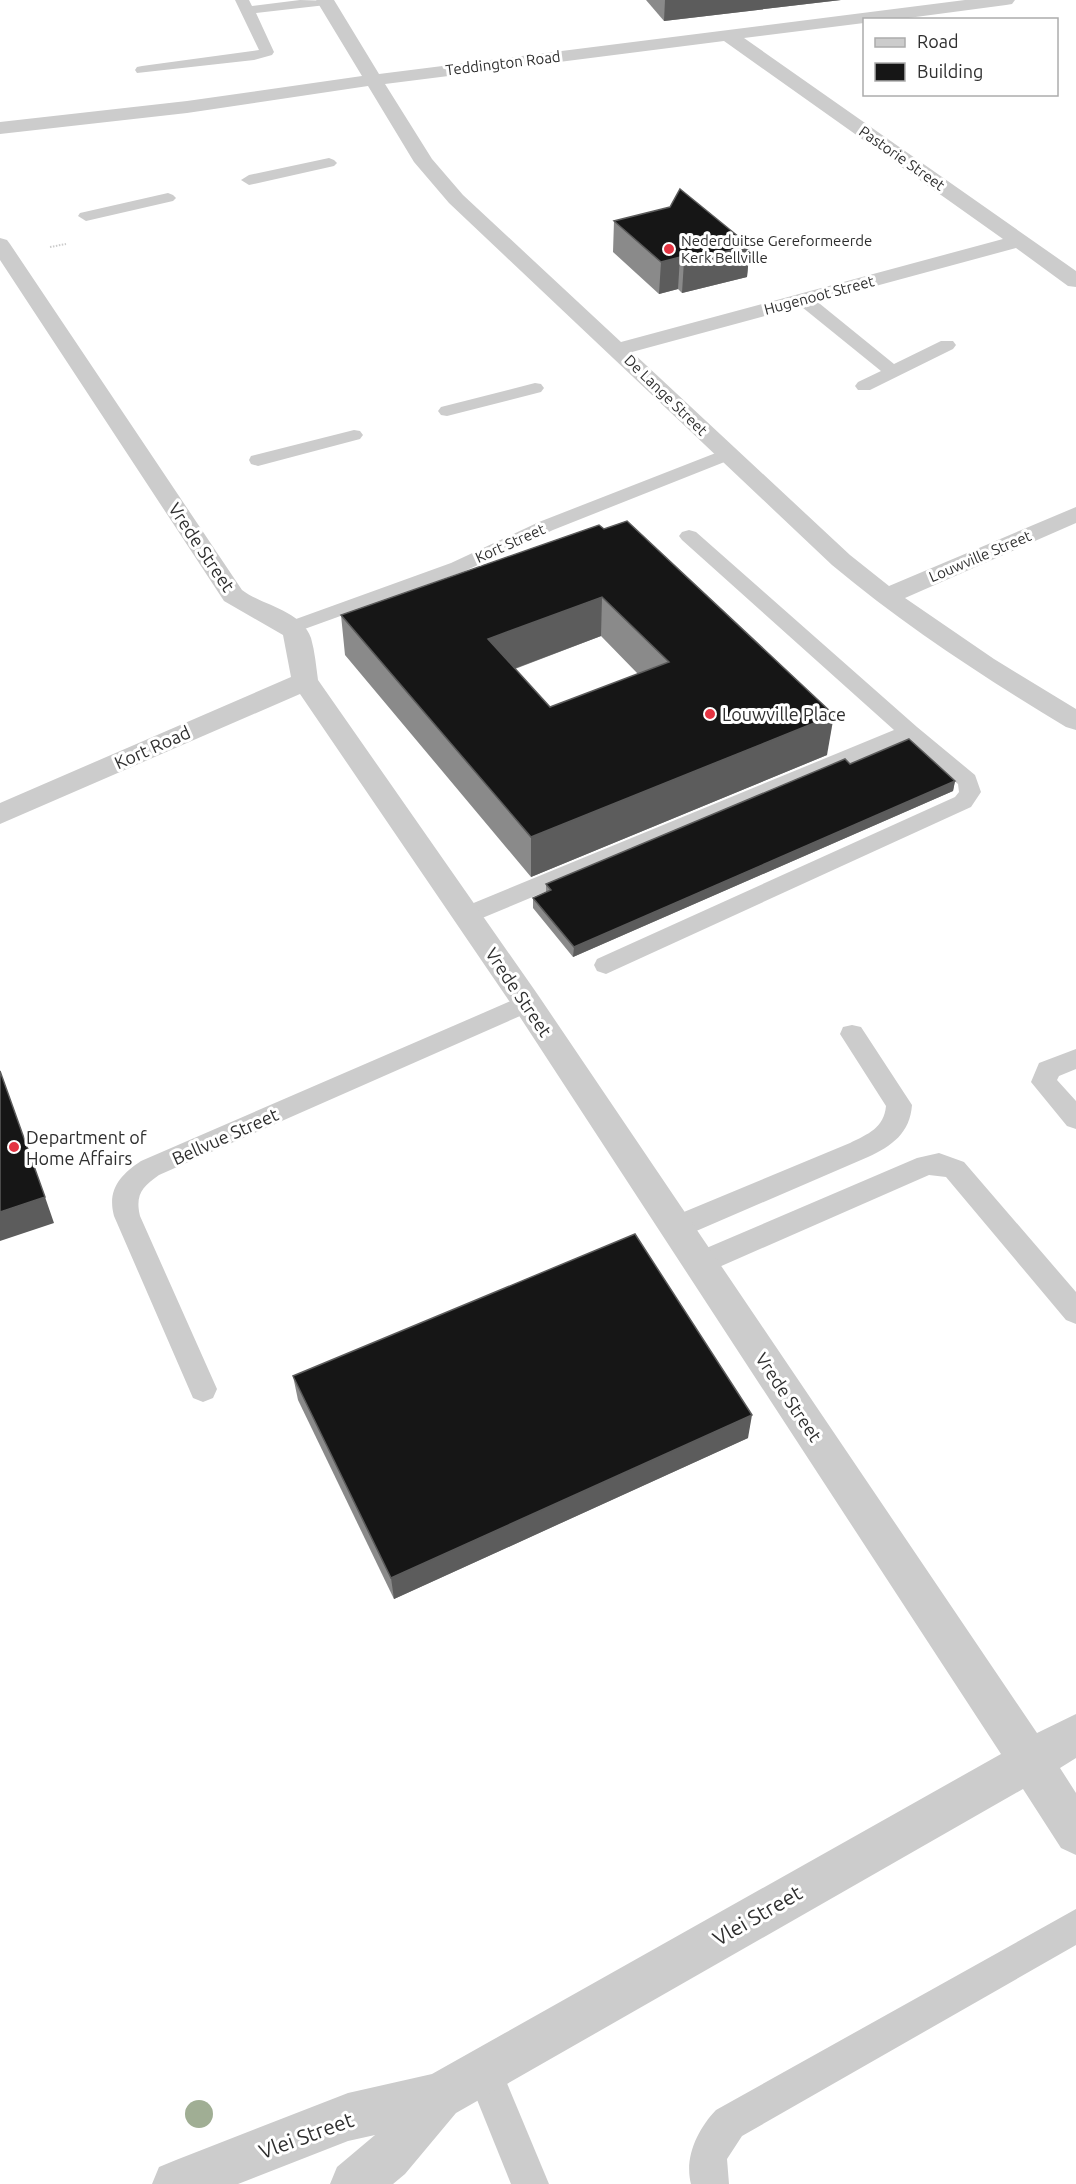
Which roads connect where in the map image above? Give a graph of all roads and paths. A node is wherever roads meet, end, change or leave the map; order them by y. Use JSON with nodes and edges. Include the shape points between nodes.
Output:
{"nodes":[{"id":1,"x":1006,"y":0,"type":"edge"},
{"id":2,"x":325,"y":1,"type":"edge"},
{"id":3,"x":245,"y":5,"type":"edge"},
{"id":4,"x":727,"y":35,"type":"junction"},
{"id":5,"x":142,"y":70,"type":"dead end"},
{"id":6,"x":373,"y":80,"type":"junction"},
{"id":7,"x":0,"y":128,"type":"edge"},
{"id":8,"x":329,"y":163,"type":"dead end"},
{"id":9,"x":249,"y":180,"type":"dead end"},
{"id":10,"x":168,"y":198,"type":"dead end"},
{"id":11,"x":86,"y":216,"type":"dead end"},
{"id":12,"x":1019,"y":241,"type":"junction"},
{"id":13,"x":0,"y":244,"type":"edge"},
{"id":14,"x":1076,"y":281,"type":"edge"},
{"id":15,"x":803,"y":299,"type":"junction"},
{"id":16,"x":946,"y":345,"type":"dead end"},
{"id":17,"x":619,"y":350,"type":"junction"},
{"id":18,"x":893,"y":372,"type":"junction"},
{"id":19,"x":864,"y":386,"type":"dead end"},
{"id":20,"x":534,"y":388,"type":"dead end"},
{"id":21,"x":447,"y":411,"type":"dead end"},
{"id":22,"x":354,"y":435,"type":"dead end"},
{"id":23,"x":726,"y":455,"type":"junction"},
{"id":24,"x":258,"y":460,"type":"dead end"},
{"id":25,"x":1076,"y":514,"type":"edge"},
{"id":26,"x":689,"y":536,"type":"dead end"},
{"id":27,"x":885,"y":597,"type":"junction"},
{"id":28,"x":292,"y":627,"type":"junction"},
{"id":29,"x":305,"y":681,"type":"junction"},
{"id":30,"x":1076,"y":721,"type":"edge"},
{"id":31,"x":909,"y":732,"type":"junction"},
{"id":32,"x":0,"y":814,"type":"edge"},
{"id":33,"x":466,"y":915,"type":"junction"},
{"id":34,"x":606,"y":964,"type":"dead end"},
{"id":35,"x":527,"y":1003,"type":"junction"},
{"id":36,"x":852,"y":1034,"type":"dead end"},
{"id":37,"x":1076,"y":1059,"type":"edge"},
{"id":38,"x":1076,"y":1119,"type":"edge"},
{"id":39,"x":677,"y":1227,"type":"junction"},
{"id":40,"x":700,"y":1263,"type":"junction"},
{"id":41,"x":1076,"y":1312,"type":"edge"},
{"id":42,"x":202,"y":1389,"type":"dead end"},
{"id":43,"x":1076,"y":1735,"type":"edge"},
{"id":44,"x":1030,"y":1760,"type":"junction"},
{"id":45,"x":1076,"y":1833,"type":"edge"},
{"id":46,"x":1076,"y":1926,"type":"edge"},
{"id":47,"x":483,"y":2070,"type":"junction"},
{"id":48,"x":439,"y":2096,"type":"junction"},
{"id":49,"x":177,"y":2184,"type":"edge"},
{"id":50,"x":354,"y":2184,"type":"edge"},
{"id":51,"x":530,"y":2184,"type":"edge"},
{"id":52,"x":710,"y":2184,"type":"edge"}],
"edges":[{"from":1,"to":4,"type":"street","name":"Teddington Road"},
{"from":2,"to":3,"type":"lane"},
{"from":2,"to":6,"type":"street","name":"De Lange Street"},
{"from":3,"to":5,"type":"lane","via":[[267,52]]},
{"from":4,"to":6,"type":"street","name":"Teddington Road"},
{"from":4,"to":12,"type":"street","name":"Pastorie Street"},
{"from":6,"to":7,"type":"street","name":"Teddington Road","via":[[187,107]]},
{"from":6,"to":17,"type":"street","name":"De Lange Street","via":[[441,183]]},
{"from":8,"to":9,"type":"lane"},
{"from":10,"to":11,"type":"lane"},
{"from":12,"to":14,"type":"street","name":"Pastorie Street"},
{"from":12,"to":15,"type":"street","name":"Hugenoot Street"},
{"from":13,"to":28,"type":"street","name":"Vrede Street","via":[[233,595]]},
{"from":15,"to":17,"type":"street","name":"Hugenoot Street"},
{"from":15,"to":18,"type":"lane"},
{"from":16,"to":18,"type":"lane"},
{"from":17,"to":23,"type":"street","name":"De Lange Street"},
{"from":18,"to":19,"type":"lane"},
{"from":20,"to":21,"type":"lane"},
{"from":22,"to":24,"type":"lane"},
{"from":23,"to":27,"type":"street","name":"De Lange Street"},
{"from":23,"to":28,"type":"lane","name":"Kort Street","via":[[546,526],[458,567]]},
{"from":25,"to":27,"type":"street","name":"Louwville Street"},
{"from":26,"to":31,"type":"lane"},
{"from":27,"to":30,"type":"street","name":"De Lange Street","via":[[986,667]]},
{"from":28,"to":29,"type":"street","name":"Vrede Street"},
{"from":29,"to":32,"type":"street","name":"Kort Road"},
{"from":29,"to":33,"type":"street","name":"Vrede Street"},
{"from":31,"to":33,"type":"lane"},
{"from":31,"to":34,"type":"lane","via":[[967,780],[970,795],[963,802]]},
{"from":33,"to":35,"type":"street","name":"Vrede Street"},
{"from":35,"to":39,"type":"street","name":"Vrede Street"},
{"from":35,"to":42,"type":"lane","name":"Bellvue Street","via":[[150,1168],[127,1188],[122,1200],[127,1216]]},
{"from":36,"to":39,"type":"lane","via":[[899,1105],[893,1129],[859,1150]]},
{"from":37,"to":38,"type":"lane","via":[[1048,1070],[1044,1082]]},
{"from":39,"to":40,"type":"street","name":"Vrede Street"},
{"from":40,"to":41,"type":"lane","via":[[926,1165],[939,1164],[955,1169]]},
{"from":40,"to":44,"type":"street","name":"Vrede Street"},
{"from":43,"to":44,"type":"street","name":"Vlei Street"},
{"from":44,"to":45,"type":"street","name":"Vrede Street"},
{"from":44,"to":47,"type":"street","name":"Vlei Street"},
{"from":46,"to":52,"type":"lane","via":[[729,2123],[716,2136],[709,2155]]},
{"from":47,"to":48,"type":"street","name":"Vlei Street"},
{"from":47,"to":51,"type":"lane"},
{"from":48,"to":49,"type":"street","name":"Vlei Street","via":[[348,2117]]},
{"from":48,"to":50,"type":"street","name":"Vlei Street","via":[[388,2157]]}]}
